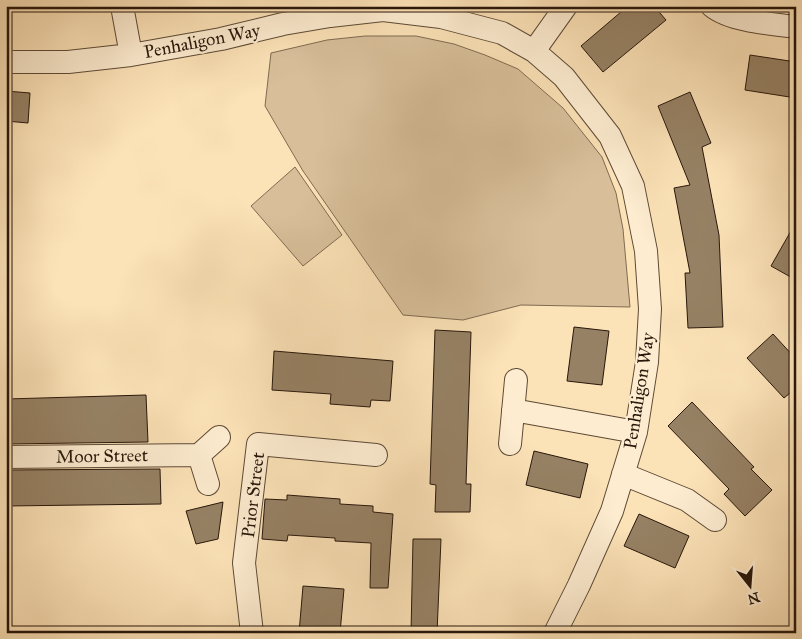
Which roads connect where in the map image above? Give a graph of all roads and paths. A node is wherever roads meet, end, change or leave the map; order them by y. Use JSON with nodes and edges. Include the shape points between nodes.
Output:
{"nodes":[{"id":1,"x":122,"y":6,"type":"edge"},
{"id":2,"x":566,"y":6,"type":"edge"},
{"id":3,"x":712,"y":6,"type":"edge"},
{"id":4,"x":281,"y":15,"type":"edge"},
{"id":5,"x":796,"y":27,"type":"edge"},
{"id":6,"x":534,"y":51,"type":"junction"},
{"id":7,"x":132,"y":56,"type":"junction"},
{"id":8,"x":6,"y":62,"type":"edge"},
{"id":9,"x":516,"y":380,"type":"dead end"},
{"id":10,"x":513,"y":410,"type":"junction"},
{"id":11,"x":636,"y":432,"type":"junction"},
{"id":12,"x":219,"y":438,"type":"dead end"},
{"id":13,"x":510,"y":444,"type":"dead end"},
{"id":14,"x":198,"y":455,"type":"junction"},
{"id":15,"x":376,"y":455,"type":"dead end"},
{"id":16,"x":6,"y":457,"type":"edge"},
{"id":17,"x":623,"y":474,"type":"junction"},
{"id":18,"x":208,"y":484,"type":"dead end"},
{"id":19,"x":715,"y":520,"type":"dead end"},
{"id":20,"x":252,"y":633,"type":"edge"},
{"id":21,"x":555,"y":633,"type":"edge"}],
"edges":[{"from":1,"to":7,"type":"street"},
{"from":2,"to":6,"type":"street"},
{"from":3,"to":5,"type":"street","via":[[752,21]]},
{"from":4,"to":6,"type":"street","name":"Penhaligon Way","via":[[330,16],[383,10],[442,17],[502,33]]},
{"from":4,"to":7,"type":"street","name":"Penhaligon Way","via":[[221,39]]},
{"from":6,"to":11,"type":"street","name":"Penhaligon Way","via":[[564,77],[610,136],[633,186],[646,251],[650,309],[648,362]]},
{"from":7,"to":8,"type":"street","name":"Penhaligon Way","via":[[68,62]]},
{"from":9,"to":10,"type":"street"},
{"from":10,"to":11,"type":"street"},
{"from":10,"to":13,"type":"street"},
{"from":11,"to":17,"type":"street","name":"Penhaligon Way"},
{"from":12,"to":14,"type":"street"},
{"from":14,"to":16,"type":"street","name":"Moor Street"},
{"from":14,"to":18,"type":"street"},
{"from":15,"to":20,"type":"street","name":"Prior Street","via":[[258,444],[244,563]]},
{"from":17,"to":19,"type":"street","via":[[687,500]]},
{"from":17,"to":21,"type":"street","name":"Penhaligon Way","via":[[612,511]]}]}
